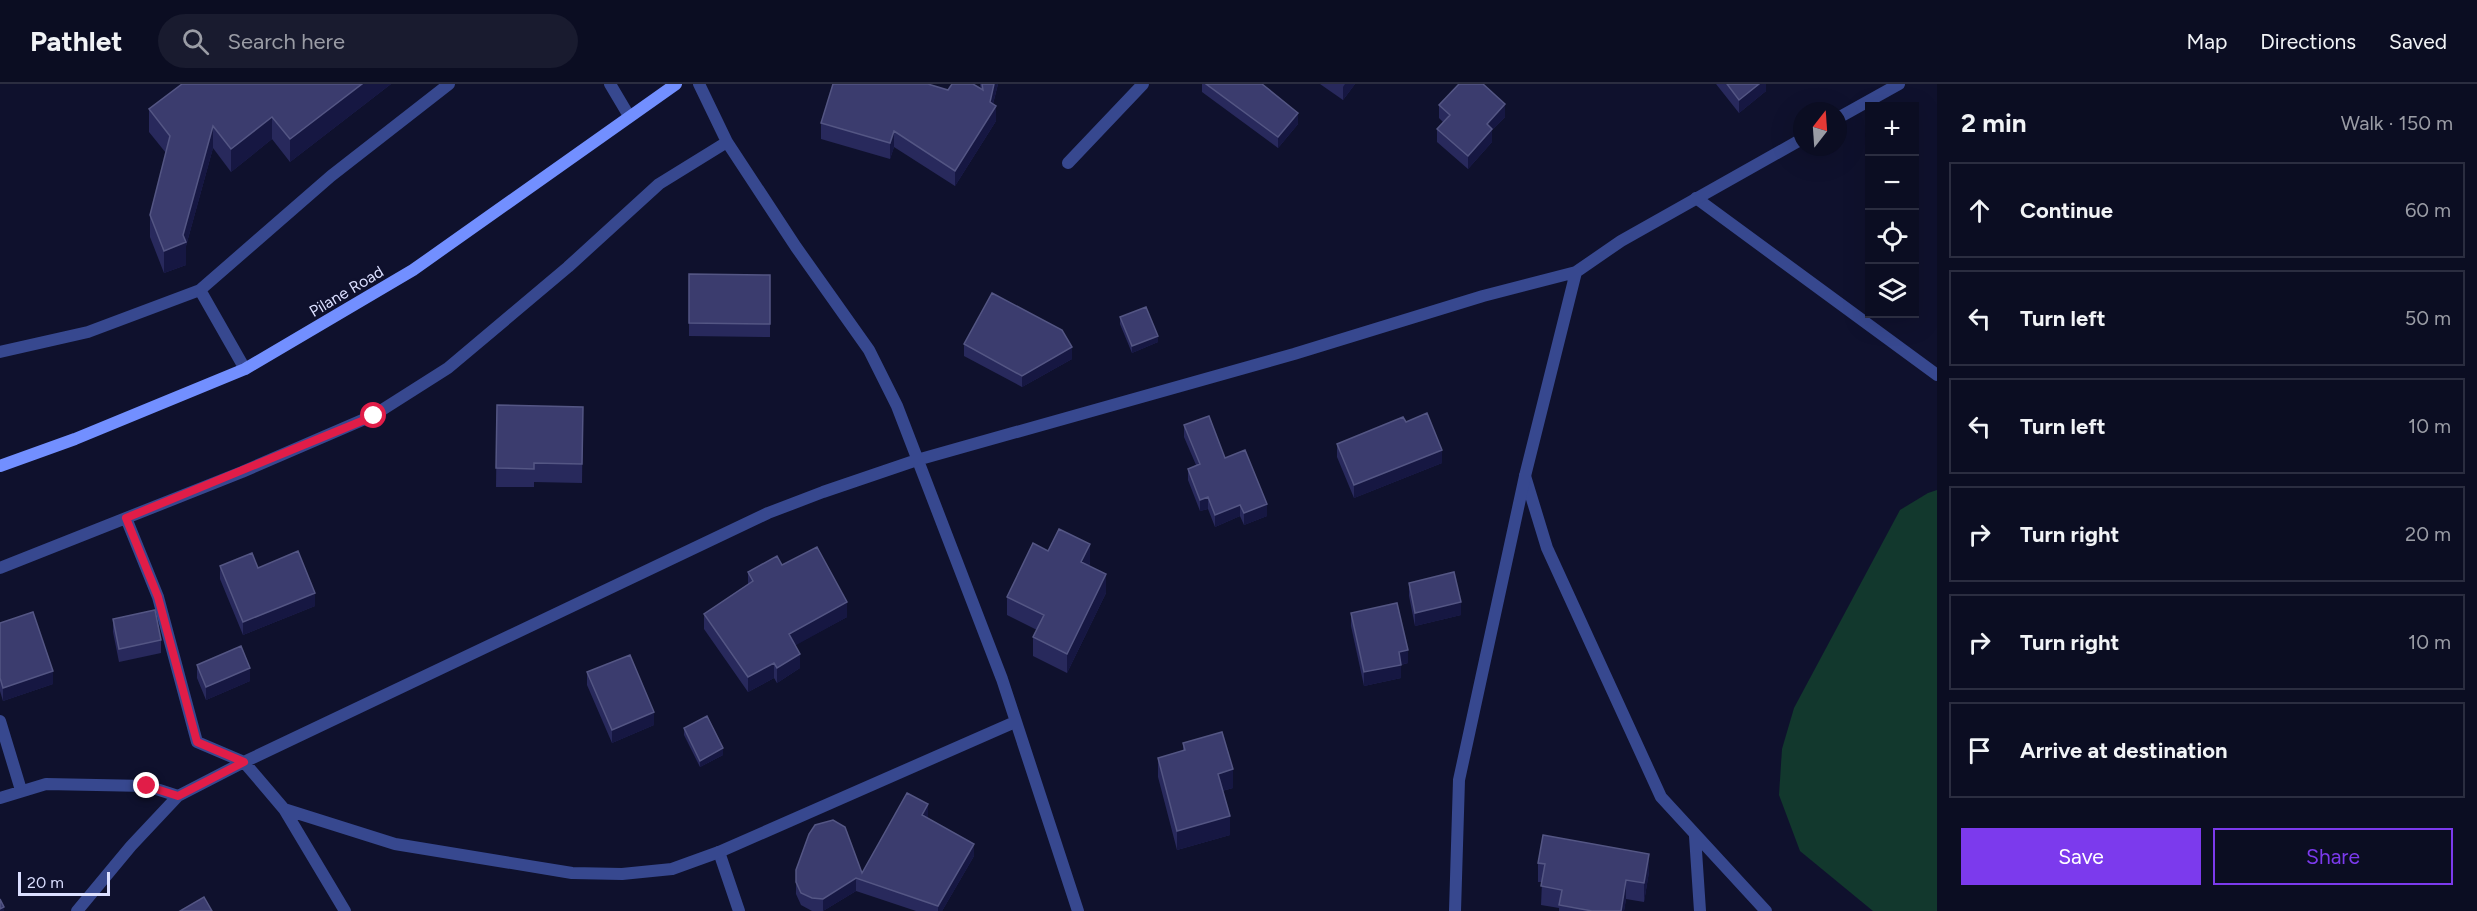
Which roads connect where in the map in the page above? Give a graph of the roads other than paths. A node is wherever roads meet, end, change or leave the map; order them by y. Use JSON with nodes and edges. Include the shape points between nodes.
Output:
{"nodes":[{"id":1,"x":450,"y":84,"type":"edge"},
{"id":2,"x":610,"y":84,"type":"edge"},
{"id":3,"x":676,"y":84,"type":"edge"},
{"id":4,"x":699,"y":84,"type":"edge"},
{"id":5,"x":1143,"y":84,"type":"edge"},
{"id":6,"x":1899,"y":84,"type":"edge"},
{"id":7,"x":1847,"y":113,"type":"edge"},
{"id":8,"x":629,"y":116,"type":"junction"},
{"id":9,"x":727,"y":142,"type":"junction"},
{"id":10,"x":1793,"y":144,"type":"edge"},
{"id":11,"x":1068,"y":163,"type":"dead end"},
{"id":12,"x":1696,"y":198,"type":"junction"},
{"id":13,"x":1576,"y":272,"type":"junction"},
{"id":14,"x":200,"y":290,"type":"junction"},
{"id":15,"x":0,"y":352,"type":"edge"},
{"id":16,"x":245,"y":369,"type":"junction"},
{"id":17,"x":1937,"y":375,"type":"edge"},
{"id":18,"x":917,"y":460,"type":"junction"},
{"id":19,"x":0,"y":466,"type":"edge"},
{"id":20,"x":1525,"y":476,"type":"junction"},
{"id":21,"x":126,"y":518,"type":"junction"},
{"id":22,"x":0,"y":568,"type":"edge"},
{"id":23,"x":0,"y":721,"type":"edge"},
{"id":24,"x":1015,"y":722,"type":"junction"},
{"id":25,"x":244,"y":762,"type":"junction"},
{"id":26,"x":21,"y":790,"type":"junction"},
{"id":27,"x":178,"y":796,"type":"junction"},
{"id":28,"x":0,"y":798,"type":"edge"},
{"id":29,"x":284,"y":809,"type":"junction"},
{"id":30,"x":1695,"y":836,"type":"junction"},
{"id":31,"x":719,"y":852,"type":"junction"},
{"id":32,"x":77,"y":911,"type":"edge"},
{"id":33,"x":345,"y":911,"type":"edge"},
{"id":34,"x":740,"y":911,"type":"edge"},
{"id":35,"x":1078,"y":911,"type":"edge"},
{"id":36,"x":1455,"y":911,"type":"edge"},
{"id":37,"x":1700,"y":911,"type":"edge"},
{"id":38,"x":1766,"y":911,"type":"edge"}],
"edges":[{"from":1,"to":14,"type":"street","via":[[331,176]]},
{"from":2,"to":8,"type":"street"},
{"from":3,"to":8,"type":"main road","name":"Pilane Road"},
{"from":4,"to":9,"type":"street"},
{"from":5,"to":11,"type":"street"},
{"from":6,"to":7,"type":"street"},
{"from":8,"to":16,"type":"main road","name":"Pilane Road","via":[[413,270]]},
{"from":9,"to":18,"type":"street","via":[[869,350],[897,406]]},
{"from":9,"to":21,"type":"street","via":[[659,184],[448,368],[374,416]]},
{"from":10,"to":12,"type":"street"},
{"from":12,"to":13,"type":"street"},
{"from":12,"to":17,"type":"street"},
{"from":13,"to":18,"type":"street"},
{"from":13,"to":20,"type":"street"},
{"from":14,"to":15,"type":"street","via":[[88,332]]},
{"from":14,"to":16,"type":"street"},
{"from":16,"to":19,"type":"main road","name":"Pilane Road"},
{"from":18,"to":24,"type":"street"},
{"from":18,"to":25,"type":"street","via":[[768,513]]},
{"from":20,"to":30,"type":"street","via":[[1547,548],[1661,797]]},
{"from":20,"to":36,"type":"street","via":[[1459,780]]},
{"from":21,"to":22,"type":"street"},
{"from":21,"to":25,"type":"street","via":[[158,597],[197,742]]},
{"from":23,"to":26,"type":"street"},
{"from":24,"to":31,"type":"street"},
{"from":24,"to":35,"type":"street"},
{"from":25,"to":27,"type":"street"},
{"from":25,"to":29,"type":"street"},
{"from":26,"to":27,"type":"street","via":[[46,784],[95,784],[147,786]]},
{"from":26,"to":28,"type":"street"},
{"from":27,"to":32,"type":"street"},
{"from":29,"to":31,"type":"street","via":[[395,844],[572,873],[672,869]]},
{"from":29,"to":33,"type":"street"},
{"from":30,"to":37,"type":"street"},
{"from":30,"to":38,"type":"street"},
{"from":31,"to":34,"type":"street"}]}
